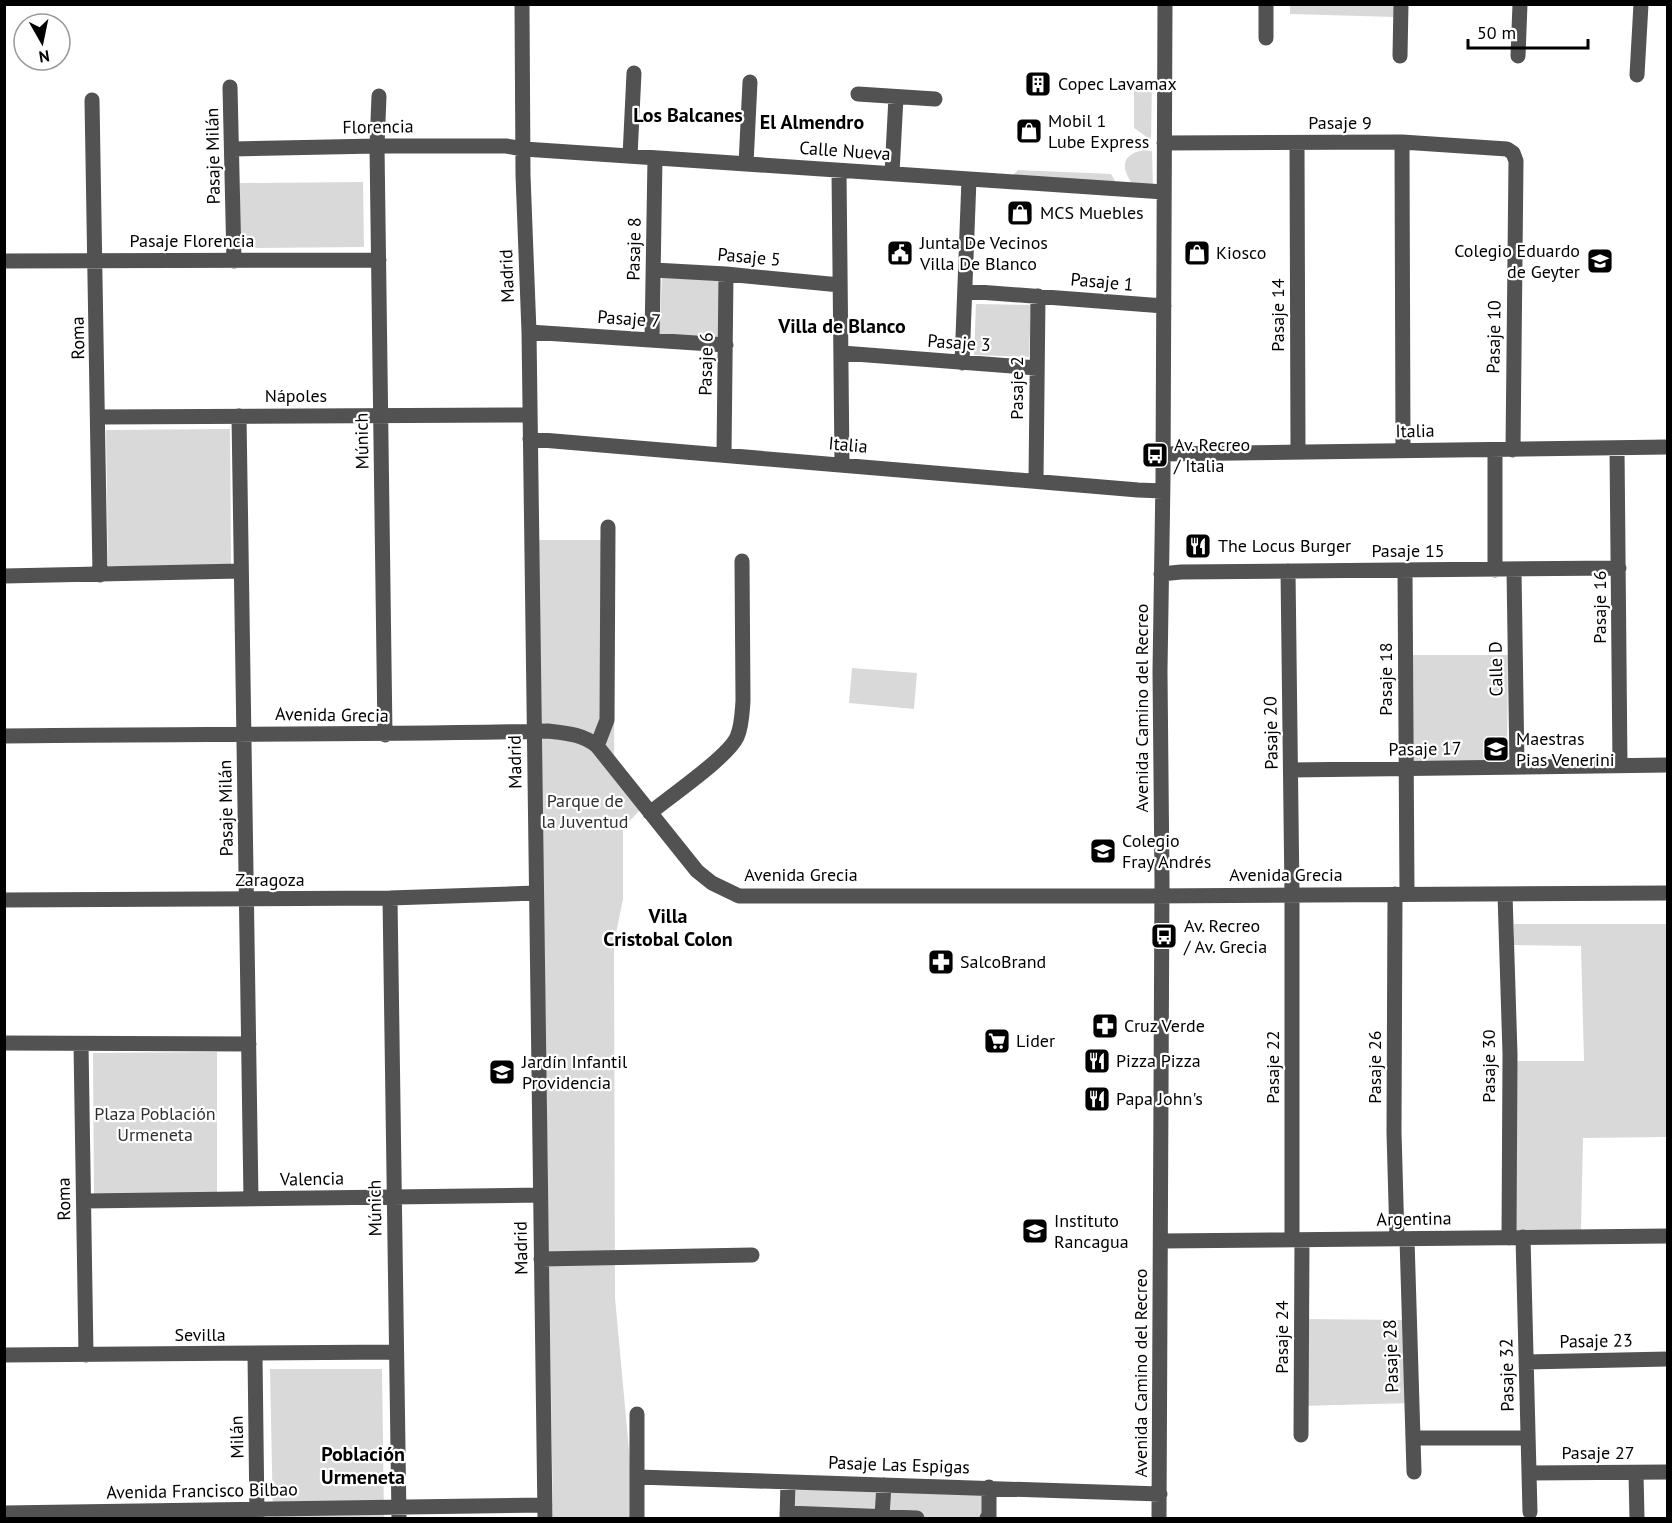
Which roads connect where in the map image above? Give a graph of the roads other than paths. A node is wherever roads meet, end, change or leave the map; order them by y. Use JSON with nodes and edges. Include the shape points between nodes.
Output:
{"nodes":[{"id":1,"x":522,"y":4,"type":"edge"},
{"id":2,"x":1165,"y":4,"type":"edge"},
{"id":3,"x":1266,"y":4,"type":"edge"},
{"id":4,"x":1401,"y":4,"type":"edge"},
{"id":5,"x":1520,"y":4,"type":"edge"},
{"id":6,"x":1641,"y":4,"type":"edge"},
{"id":7,"x":1266,"y":38,"type":"dead end"},
{"id":8,"x":1400,"y":56,"type":"dead end"},
{"id":9,"x":1518,"y":56,"type":"dead end"},
{"id":10,"x":634,"y":73,"type":"dead end"},
{"id":11,"x":1637,"y":75,"type":"dead end"},
{"id":12,"x":750,"y":82,"type":"dead end"},
{"id":13,"x":230,"y":87,"type":"dead end"},
{"id":14,"x":858,"y":94,"type":"dead end"},
{"id":15,"x":378,"y":96,"type":"dead end"},
{"id":16,"x":896,"y":97,"type":"junction"},
{"id":17,"x":935,"y":99,"type":"dead end"},
{"id":18,"x":92,"y":100,"type":"dead end"},
{"id":19,"x":1402,"y":142,"type":"junction"},
{"id":20,"x":1164,"y":143,"type":"junction"},
{"id":21,"x":1297,"y":143,"type":"junction"},
{"id":22,"x":377,"y":146,"type":"junction"},
{"id":23,"x":233,"y":149,"type":"junction"},
{"id":24,"x":524,"y":149,"type":"junction"},
{"id":25,"x":1513,"y":153,"type":"joint"},
{"id":26,"x":630,"y":156,"type":"junction"},
{"id":27,"x":655,"y":158,"type":"junction"},
{"id":28,"x":746,"y":164,"type":"junction"},
{"id":29,"x":839,"y":171,"type":"junction"},
{"id":30,"x":892,"y":173,"type":"junction"},
{"id":31,"x":969,"y":179,"type":"junction"},
{"id":32,"x":1164,"y":192,"type":"junction"},
{"id":33,"x":379,"y":260,"type":"junction"},
{"id":34,"x":4,"y":261,"type":"edge"},
{"id":35,"x":96,"y":261,"type":"junction"},
{"id":36,"x":234,"y":261,"type":"junction"},
{"id":37,"x":654,"y":270,"type":"junction"},
{"id":38,"x":726,"y":274,"type":"junction"},
{"id":39,"x":840,"y":285,"type":"junction"},
{"id":40,"x":965,"y":291,"type":"junction"},
{"id":41,"x":1038,"y":296,"type":"junction"},
{"id":42,"x":1164,"y":306,"type":"junction"},
{"id":43,"x":529,"y":332,"type":"junction"},
{"id":44,"x":652,"y":340,"type":"junction"},
{"id":45,"x":726,"y":345,"type":"junction"},
{"id":46,"x":842,"y":353,"type":"junction"},
{"id":47,"x":962,"y":363,"type":"junction"},
{"id":48,"x":1037,"y":368,"type":"junction"},
{"id":49,"x":530,"y":415,"type":"junction"},
{"id":50,"x":239,"y":416,"type":"junction"},
{"id":51,"x":381,"y":416,"type":"junction"},
{"id":52,"x":99,"y":417,"type":"junction"},
{"id":53,"x":530,"y":439,"type":"junction"},
{"id":54,"x":1668,"y":447,"type":"edge"},
{"id":55,"x":1617,"y":448,"type":"junction"},
{"id":56,"x":1495,"y":450,"type":"junction"},
{"id":57,"x":1513,"y":450,"type":"junction"},
{"id":58,"x":1403,"y":451,"type":"junction"},
{"id":59,"x":1298,"y":452,"type":"junction"},
{"id":60,"x":724,"y":454,"type":"junction"},
{"id":61,"x":1163,"y":454,"type":"junction"},
{"id":62,"x":842,"y":464,"type":"junction"},
{"id":63,"x":1036,"y":480,"type":"junction"},
{"id":64,"x":1163,"y":491,"type":"junction"},
{"id":65,"x":608,"y":526,"type":"dead end"},
{"id":66,"x":742,"y":561,"type":"dead end"},
{"id":67,"x":1619,"y":568,"type":"junction"},
{"id":68,"x":1495,"y":570,"type":"junction"},
{"id":69,"x":1514,"y":570,"type":"junction"},
{"id":70,"x":241,"y":571,"type":"junction"},
{"id":71,"x":1288,"y":571,"type":"junction"},
{"id":72,"x":1405,"y":571,"type":"junction"},
{"id":73,"x":1161,"y":574,"type":"junction"},
{"id":74,"x":100,"y":575,"type":"junction"},
{"id":75,"x":4,"y":576,"type":"edge"},
{"id":76,"x":534,"y":732,"type":"junction"},
{"id":77,"x":244,"y":733,"type":"junction"},
{"id":78,"x":386,"y":735,"type":"junction"},
{"id":79,"x":4,"y":736,"type":"edge"},
{"id":80,"x":597,"y":746,"type":"junction"},
{"id":81,"x":1668,"y":765,"type":"edge"},
{"id":82,"x":1620,"y":766,"type":"junction"},
{"id":83,"x":1517,"y":767,"type":"junction"},
{"id":84,"x":1407,"y":769,"type":"junction"},
{"id":85,"x":1291,"y":770,"type":"junction"},
{"id":86,"x":650,"y":813,"type":"junction"},
{"id":87,"x":536,"y":893,"type":"junction"},
{"id":88,"x":1668,"y":893,"type":"edge"},
{"id":89,"x":1401,"y":894,"type":"junction"},
{"id":90,"x":1505,"y":894,"type":"junction"},
{"id":91,"x":1162,"y":895,"type":"junction"},
{"id":92,"x":1292,"y":895,"type":"junction"},
{"id":93,"x":390,"y":898,"type":"junction"},
{"id":94,"x":4,"y":900,"type":"edge"},
{"id":95,"x":247,"y":900,"type":"junction"},
{"id":96,"x":4,"y":1043,"type":"edge"},
{"id":97,"x":81,"y":1044,"type":"junction"},
{"id":98,"x":249,"y":1044,"type":"junction"},
{"id":99,"x":540,"y":1195,"type":"junction"},
{"id":100,"x":395,"y":1197,"type":"junction"},
{"id":101,"x":250,"y":1199,"type":"junction"},
{"id":102,"x":84,"y":1201,"type":"junction"},
{"id":103,"x":1668,"y":1236,"type":"edge"},
{"id":104,"x":1516,"y":1238,"type":"junction"},
{"id":105,"x":1402,"y":1239,"type":"junction"},
{"id":106,"x":1297,"y":1240,"type":"junction"},
{"id":107,"x":1161,"y":1241,"type":"junction"},
{"id":108,"x":752,"y":1255,"type":"dead end"},
{"id":109,"x":541,"y":1259,"type":"junction"},
{"id":110,"x":396,"y":1352,"type":"junction"},
{"id":111,"x":86,"y":1354,"type":"junction"},
{"id":112,"x":255,"y":1354,"type":"junction"},
{"id":113,"x":4,"y":1355,"type":"edge"},
{"id":114,"x":1668,"y":1359,"type":"edge"},
{"id":115,"x":1526,"y":1362,"type":"junction"},
{"id":116,"x":637,"y":1414,"type":"dead end"},
{"id":117,"x":1301,"y":1435,"type":"dead end"},
{"id":118,"x":1413,"y":1438,"type":"junction"},
{"id":119,"x":1528,"y":1438,"type":"junction"},
{"id":120,"x":1414,"y":1472,"type":"dead end"},
{"id":121,"x":1668,"y":1472,"type":"edge"},
{"id":122,"x":1529,"y":1473,"type":"junction"},
{"id":123,"x":1636,"y":1473,"type":"junction"},
{"id":124,"x":638,"y":1477,"type":"junction"},
{"id":125,"x":788,"y":1482,"type":"junction"},
{"id":126,"x":884,"y":1485,"type":"junction"},
{"id":127,"x":989,"y":1487,"type":"junction"},
{"id":128,"x":1160,"y":1494,"type":"junction"},
{"id":129,"x":545,"y":1512,"type":"edge"},
{"id":130,"x":1530,"y":1512,"type":"dead end"},
{"id":131,"x":4,"y":1513,"type":"edge"},
{"id":132,"x":398,"y":1513,"type":"edge"},
{"id":133,"x":257,"y":1514,"type":"edge"},
{"id":134,"x":787,"y":1516,"type":"edge"},
{"id":135,"x":882,"y":1516,"type":"junction"},
{"id":136,"x":637,"y":1518,"type":"edge"},
{"id":137,"x":917,"y":1518,"type":"edge"},
{"id":138,"x":987,"y":1518,"type":"edge"},
{"id":139,"x":1160,"y":1518,"type":"edge"},
{"id":140,"x":1637,"y":1518,"type":"edge"}],
"edges":[{"from":1,"to":24,"type":"street","name":"Madrid"},
{"from":2,"to":20,"type":"street","name":"Avenida Camino del Recreo"},
{"from":3,"to":7,"type":"street"},
{"from":4,"to":8,"type":"street"},
{"from":5,"to":9,"type":"street"},
{"from":6,"to":11,"type":"street"},
{"from":10,"to":26,"type":"street"},
{"from":12,"to":28,"type":"street"},
{"from":13,"to":23,"type":"street","name":"Pasaje Milán"},
{"from":14,"to":16,"type":"street"},
{"from":15,"to":22,"type":"street","name":"Múnich"},
{"from":16,"to":17,"type":"street"},
{"from":16,"to":30,"type":"street"},
{"from":18,"to":35,"type":"street","name":"Roma"},
{"from":19,"to":21,"type":"street","name":"Pasaje 9"},
{"from":19,"to":25,"type":"street","name":"Pasaje 9","via":[[1508,149]]},
{"from":19,"to":58,"type":"street"},
{"from":20,"to":21,"type":"street","name":"Pasaje 9"},
{"from":20,"to":32,"type":"street","name":"Avenida Camino del Recreo"},
{"from":21,"to":59,"type":"street","name":"Pasaje 14"},
{"from":22,"to":23,"type":"street","name":"Florencia"},
{"from":22,"to":24,"type":"street","name":"Florencia"},
{"from":22,"to":33,"type":"street","name":"Múnich"},
{"from":23,"to":36,"type":"street","name":"Pasaje Milán"},
{"from":24,"to":26,"type":"street","name":"Calle Nueva"},
{"from":24,"to":43,"type":"street","name":"Madrid"},
{"from":25,"to":57,"type":"street","name":"Pasaje 10"},
{"from":26,"to":27,"type":"street","name":"Calle Nueva"},
{"from":27,"to":28,"type":"street","name":"Calle Nueva"},
{"from":27,"to":37,"type":"street","name":"Pasaje 8"},
{"from":28,"to":29,"type":"street","name":"Calle Nueva"},
{"from":29,"to":30,"type":"street","name":"Calle Nueva"},
{"from":29,"to":39,"type":"street"},
{"from":30,"to":31,"type":"street","name":"Calle Nueva"},
{"from":31,"to":32,"type":"street","name":"Calle Nueva"},
{"from":31,"to":40,"type":"street"},
{"from":32,"to":42,"type":"street","name":"Avenida Camino del Recreo"},
{"from":33,"to":36,"type":"street","name":"Pasaje Florencia"},
{"from":33,"to":51,"type":"street","name":"Múnich"},
{"from":34,"to":35,"type":"street","name":"Pasaje Florencia"},
{"from":35,"to":36,"type":"street","name":"Pasaje Florencia"},
{"from":35,"to":52,"type":"street","name":"Roma"},
{"from":37,"to":38,"type":"street","name":"Pasaje 5"},
{"from":37,"to":44,"type":"street","name":"Pasaje 8"},
{"from":38,"to":39,"type":"street","name":"Pasaje 5"},
{"from":38,"to":45,"type":"street","name":"Pasaje 6"},
{"from":39,"to":46,"type":"street"},
{"from":40,"to":41,"type":"street","name":"Pasaje 1"},
{"from":40,"to":47,"type":"street"},
{"from":41,"to":42,"type":"street","name":"Pasaje 1"},
{"from":41,"to":48,"type":"street","name":"Pasaje 2"},
{"from":42,"to":61,"type":"street","name":"Avenida Camino del Recreo"},
{"from":43,"to":44,"type":"street","name":"Pasaje 7"},
{"from":43,"to":49,"type":"street","name":"Madrid"},
{"from":44,"to":45,"type":"street","name":"Pasaje 7"},
{"from":45,"to":60,"type":"street","name":"Pasaje 6"},
{"from":46,"to":47,"type":"street","name":"Pasaje 3"},
{"from":46,"to":62,"type":"street"},
{"from":47,"to":48,"type":"street","name":"Pasaje 3"},
{"from":48,"to":63,"type":"street","name":"Pasaje 2"},
{"from":49,"to":51,"type":"street","name":"Nápoles"},
{"from":49,"to":53,"type":"street","name":"Madrid"},
{"from":50,"to":51,"type":"street","name":"Nápoles"},
{"from":50,"to":52,"type":"street","name":"Nápoles"},
{"from":50,"to":70,"type":"street","name":"Pasaje Milán"},
{"from":51,"to":78,"type":"street","name":"Múnich"},
{"from":52,"to":74,"type":"street","name":"Roma"},
{"from":53,"to":60,"type":"street","name":"Italia"},
{"from":53,"to":76,"type":"street","name":"Madrid"},
{"from":54,"to":55,"type":"street","name":"Italia"},
{"from":55,"to":57,"type":"street","name":"Italia"},
{"from":55,"to":67,"type":"street","name":"Pasaje 16"},
{"from":56,"to":57,"type":"street","name":"Italia"},
{"from":56,"to":58,"type":"street","name":"Italia"},
{"from":56,"to":68,"type":"street"},
{"from":58,"to":59,"type":"street","name":"Italia"},
{"from":59,"to":61,"type":"street","name":"Italia"},
{"from":60,"to":62,"type":"street","name":"Italia"},
{"from":61,"to":64,"type":"street","name":"Avenida Camino del Recreo"},
{"from":62,"to":63,"type":"street","name":"Italia"},
{"from":63,"to":64,"type":"street","name":"Italia"},
{"from":64,"to":73,"type":"street","name":"Avenida Camino del Recreo"},
{"from":65,"to":80,"type":"street","via":[[607,720]]},
{"from":66,"to":86,"type":"street","via":[[743,701],[737,738],[723,755]]},
{"from":67,"to":69,"type":"street","name":"Pasaje 15"},
{"from":67,"to":82,"type":"street","name":"Pasaje 16"},
{"from":68,"to":69,"type":"street","name":"Pasaje 15"},
{"from":68,"to":72,"type":"street","name":"Pasaje 15"},
{"from":69,"to":83,"type":"street","name":"Calle D"},
{"from":70,"to":74,"type":"street"},
{"from":70,"to":77,"type":"street","name":"Pasaje Milán"},
{"from":71,"to":72,"type":"street","name":"Pasaje 15"},
{"from":71,"to":73,"type":"street","name":"Pasaje 15"},
{"from":71,"to":85,"type":"street","name":"Pasaje 20"},
{"from":72,"to":84,"type":"street","name":"Pasaje 18"},
{"from":73,"to":91,"type":"street","name":"Avenida Camino del Recreo"},
{"from":74,"to":75,"type":"street"},
{"from":76,"to":78,"type":"street","name":"Avenida Grecia"},
{"from":76,"to":80,"type":"street","name":"Avenida Grecia","via":[[574,734]]},
{"from":76,"to":87,"type":"street","name":"Madrid"},
{"from":77,"to":78,"type":"street","name":"Avenida Grecia"},
{"from":77,"to":79,"type":"street","name":"Avenida Grecia"},
{"from":77,"to":95,"type":"street","name":"Pasaje Milán"},
{"from":80,"to":86,"type":"street","name":"Avenida Grecia"},
{"from":81,"to":82,"type":"street","name":"Pasaje 17"},
{"from":82,"to":83,"type":"street","name":"Pasaje 17"},
{"from":83,"to":84,"type":"street","name":"Pasaje 17"},
{"from":84,"to":85,"type":"street","name":"Pasaje 17"},
{"from":84,"to":89,"type":"street","name":"Pasaje 18"},
{"from":85,"to":92,"type":"street","name":"Pasaje 20"},
{"from":86,"to":91,"type":"street","name":"Avenida Grecia","via":[[697,871],[739,896]]},
{"from":87,"to":93,"type":"street","name":"Zaragoza"},
{"from":87,"to":99,"type":"street","name":"Madrid"},
{"from":88,"to":90,"type":"street","name":"Avenida Grecia"},
{"from":89,"to":90,"type":"street","name":"Avenida Grecia"},
{"from":89,"to":92,"type":"street","name":"Avenida Grecia"},
{"from":89,"to":105,"type":"street","name":"Pasaje 26","via":[[1394,1132]]},
{"from":90,"to":104,"type":"street","name":"Pasaje 30"},
{"from":91,"to":92,"type":"street","name":"Avenida Grecia"},
{"from":91,"to":107,"type":"street","name":"Avenida Camino del Recreo"},
{"from":92,"to":106,"type":"street","name":"Pasaje 22"},
{"from":93,"to":95,"type":"street","name":"Zaragoza"},
{"from":93,"to":100,"type":"street","name":"Múnich"},
{"from":94,"to":95,"type":"street","name":"Zaragoza"},
{"from":95,"to":98,"type":"street","name":"Pasaje Milán"},
{"from":96,"to":97,"type":"street"},
{"from":97,"to":98,"type":"street"},
{"from":97,"to":102,"type":"street","name":"Roma"},
{"from":98,"to":101,"type":"street","name":"Pasaje Milán"},
{"from":99,"to":100,"type":"street","name":"Valencia"},
{"from":99,"to":109,"type":"street","name":"Madrid"},
{"from":100,"to":101,"type":"street","name":"Valencia"},
{"from":100,"to":110,"type":"street","name":"Múnich"},
{"from":101,"to":102,"type":"street","name":"Valencia"},
{"from":102,"to":111,"type":"street","name":"Roma"},
{"from":103,"to":104,"type":"street","name":"Argentina"},
{"from":104,"to":105,"type":"street","name":"Argentina"},
{"from":104,"to":115,"type":"street","name":"Pasaje 32"},
{"from":105,"to":106,"type":"street","name":"Argentina"},
{"from":105,"to":118,"type":"street","name":"Pasaje 28"},
{"from":106,"to":107,"type":"street","name":"Argentina"},
{"from":106,"to":117,"type":"street","name":"Pasaje 24"},
{"from":107,"to":128,"type":"street","name":"Avenida Camino del Recreo"},
{"from":108,"to":109,"type":"street"},
{"from":109,"to":129,"type":"street","name":"Madrid"},
{"from":110,"to":112,"type":"street","name":"Sevilla"},
{"from":110,"to":132,"type":"street","name":"Múnich"},
{"from":111,"to":112,"type":"street","name":"Sevilla"},
{"from":111,"to":113,"type":"street","name":"Sevilla"},
{"from":112,"to":133,"type":"street","name":"Milán"},
{"from":114,"to":115,"type":"street","name":"Pasaje 23"},
{"from":115,"to":119,"type":"street","name":"Pasaje 32"},
{"from":116,"to":124,"type":"street"},
{"from":118,"to":119,"type":"street"},
{"from":118,"to":120,"type":"street","name":"Pasaje 28"},
{"from":119,"to":122,"type":"street","name":"Pasaje 32"},
{"from":121,"to":123,"type":"street","name":"Pasaje 27"},
{"from":122,"to":123,"type":"street","name":"Pasaje 27"},
{"from":122,"to":130,"type":"street","name":"Pasaje 32"},
{"from":123,"to":140,"type":"street"},
{"from":124,"to":125,"type":"street","name":"Pasaje Las Espigas"},
{"from":124,"to":136,"type":"street"},
{"from":125,"to":126,"type":"street","name":"Pasaje Las Espigas"},
{"from":125,"to":134,"type":"street"},
{"from":126,"to":127,"type":"street","name":"Pasaje Las Espigas"},
{"from":126,"to":135,"type":"street"},
{"from":127,"to":128,"type":"street","name":"Pasaje Las Espigas"},
{"from":127,"to":138,"type":"street"},
{"from":128,"to":139,"type":"street","name":"Avenida Camino del Recreo"},
{"from":129,"to":132,"type":"street","name":"Avenida Francisco Bilbao"},
{"from":131,"to":133,"type":"street","name":"Avenida Francisco Bilbao"},
{"from":132,"to":133,"type":"street","name":"Avenida Francisco Bilbao"},
{"from":134,"to":135,"type":"street"},
{"from":135,"to":137,"type":"street"}]}
